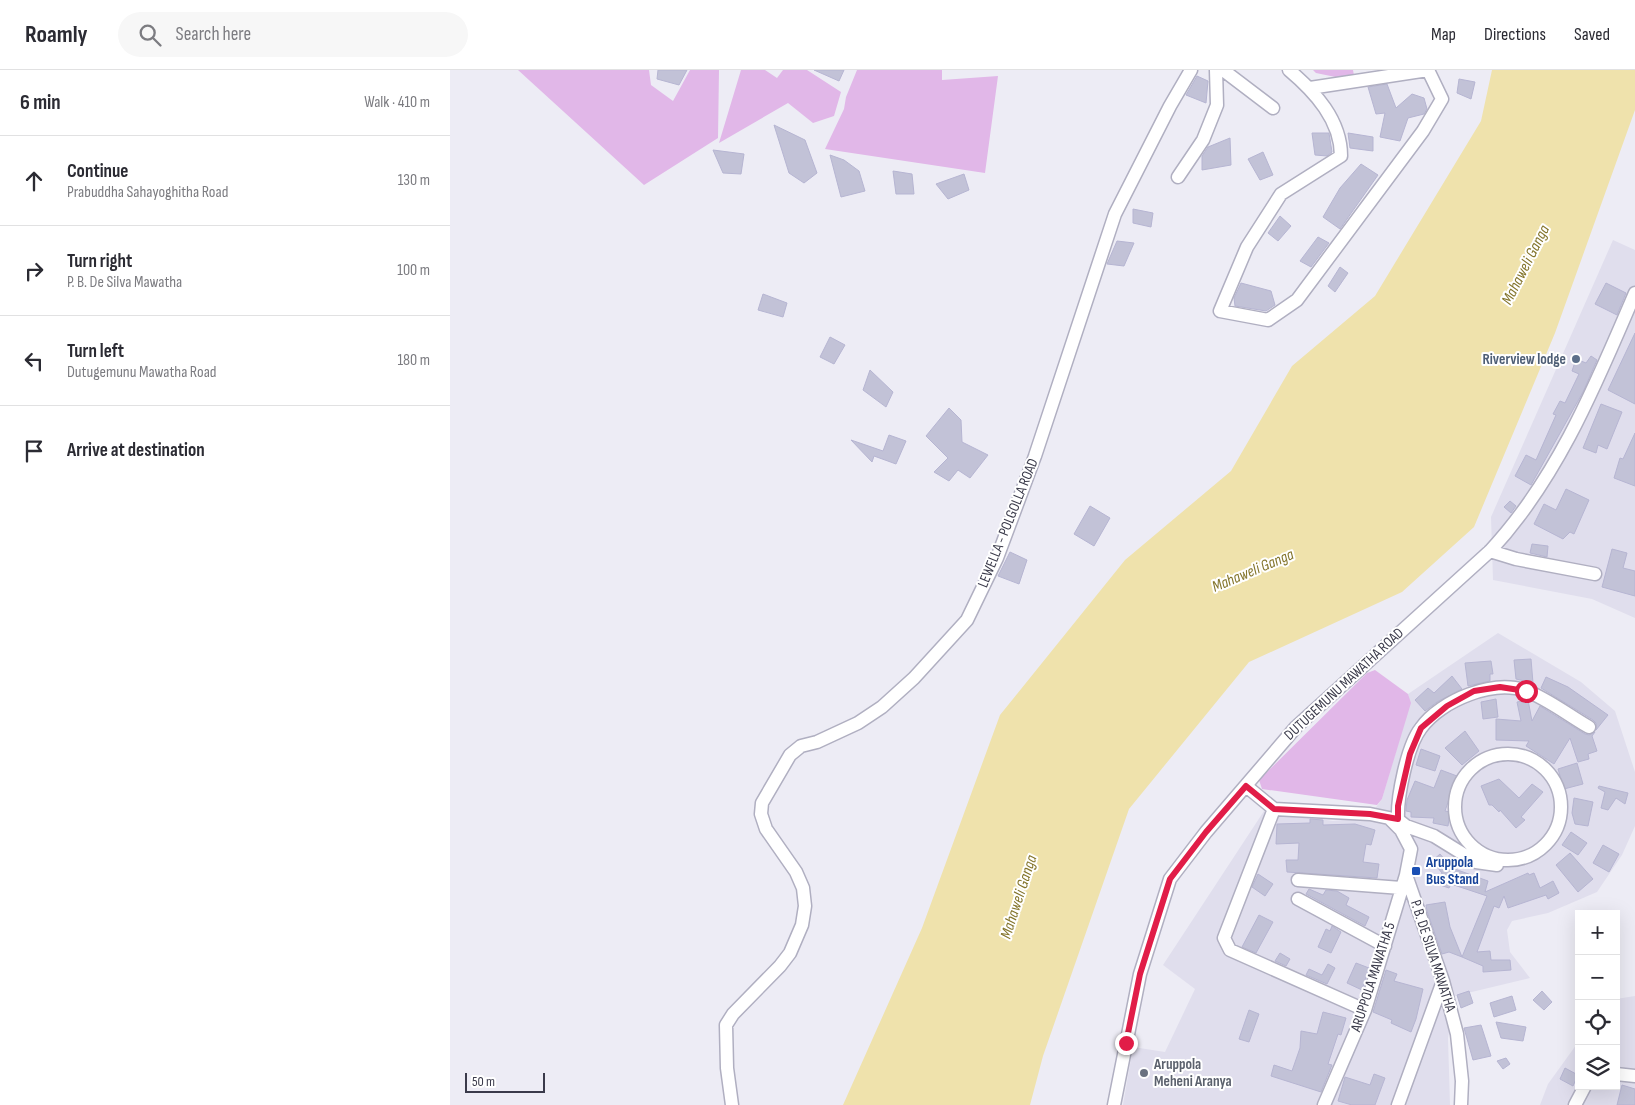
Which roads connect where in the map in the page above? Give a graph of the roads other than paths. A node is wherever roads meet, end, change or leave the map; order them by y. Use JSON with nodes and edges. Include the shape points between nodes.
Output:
{"nodes":[{"id":1,"x":1191,"y":70,"type":"edge"},
{"id":2,"x":1216,"y":70,"type":"edge"},
{"id":3,"x":1224,"y":70,"type":"edge"},
{"id":4,"x":1289,"y":70,"type":"edge"},
{"id":5,"x":1310,"y":88,"type":"junction"},
{"id":6,"x":1273,"y":108,"type":"dead end"},
{"id":7,"x":1178,"y":177,"type":"dead end"},
{"id":8,"x":1635,"y":293,"type":"edge"},
{"id":9,"x":1490,"y":551,"type":"junction"},
{"id":10,"x":1595,"y":574,"type":"dead end"},
{"id":11,"x":1589,"y":727,"type":"dead end"},
{"id":12,"x":1246,"y":786,"type":"junction"},
{"id":13,"x":1274,"y":809,"type":"junction"},
{"id":14,"x":1394,"y":819,"type":"junction"},
{"id":15,"x":1513,"y":861,"type":"junction"},
{"id":16,"x":1406,"y":874,"type":"junction"},
{"id":17,"x":1298,"y":880,"type":"dead end"},
{"id":18,"x":1401,"y":888,"type":"junction"},
{"id":19,"x":1298,"y":899,"type":"dead end"},
{"id":20,"x":1385,"y":946,"type":"junction"},
{"id":21,"x":1443,"y":981,"type":"junction"},
{"id":22,"x":1365,"y":1010,"type":"junction"},
{"id":23,"x":1620,"y":1074,"type":"edge"},
{"id":24,"x":1635,"y":1076,"type":"edge"},
{"id":25,"x":1583,"y":1090,"type":"edge"},
{"id":26,"x":732,"y":1105,"type":"edge"},
{"id":27,"x":1114,"y":1105,"type":"edge"},
{"id":28,"x":1324,"y":1105,"type":"edge"},
{"id":29,"x":1398,"y":1105,"type":"edge"},
{"id":30,"x":1461,"y":1105,"type":"edge"},
{"id":31,"x":1575,"y":1105,"type":"edge"}],
"edges":[{"from":1,"to":26,"type":"street","name":"LEWELLA - POLGOLLA ROAD","via":[[1115,214],[1035,456],[997,558],[967,620],[914,678],[882,707],[858,723],[801,746],[790,755],[762,803],[761,814],[766,829],[796,872],[803,888],[805,906],[802,925],[790,953],[726,1025]]},
{"from":2,"to":7,"type":"street","via":[[1217,105],[1203,140]]},
{"from":3,"to":6,"type":"street"},
{"from":4,"to":5,"type":"street"},
{"from":5,"to":5,"type":"street","via":[[1337,126],[1341,156],[1281,194],[1246,247],[1220,311],[1268,320],[1297,300],[1423,131],[1442,99],[1428,70]]},
{"from":8,"to":9,"type":"street","name":"DUTUGEMUNU MAWATHA ROAD","via":[[1584,411],[1536,494],[1511,529]]},
{"from":9,"to":10,"type":"street"},
{"from":9,"to":12,"type":"street","name":"DUTUGEMUNU MAWATHA ROAD","via":[[1296,726]]},
{"from":11,"to":14,"type":"street","via":[[1526,691],[1500,687],[1474,691],[1447,706],[1421,728],[1410,754]]},
{"from":12,"to":13,"type":"street"},
{"from":12,"to":27,"type":"street","name":"DUTUGEMUNU MAWATHA ROAD","via":[[1170,879],[1140,974]]},
{"from":13,"to":14,"type":"street","via":[[1370,814]]},
{"from":13,"to":22,"type":"street","via":[[1224,938],[1230,950]]},
{"from":14,"to":15,"type":"street","via":[[1434,836],[1476,862],[1500,865]]},
{"from":14,"to":16,"type":"street","via":[[1411,849]]},
{"from":15,"to":15,"type":"street","via":[[1544,848],[1558,829],[1561,818],[1560,794],[1550,774],[1542,765],[1510,753],[1487,758],[1468,771],[1461,781],[1454,809],[1470,846],[1490,858]]},
{"from":16,"to":18,"type":"street","name":"ARUPPOLA MAWATHA 5"},
{"from":16,"to":21,"type":"street","name":"P. B. DE SILVA MAWATHA"},
{"from":17,"to":18,"type":"street"},
{"from":18,"to":20,"type":"street","name":"ARUPPOLA MAWATHA 5"},
{"from":19,"to":20,"type":"street"},
{"from":20,"to":22,"type":"street","name":"ARUPPOLA MAWATHA 5"},
{"from":21,"to":29,"type":"street"},
{"from":21,"to":30,"type":"street","name":"P. B. DE SILVA MAWATHA","via":[[1457,1034]]},
{"from":22,"to":28,"type":"street","name":"ARUPPOLA MAWATHA 5"},
{"from":23,"to":24,"type":"street"},
{"from":25,"to":31,"type":"street"}]}
